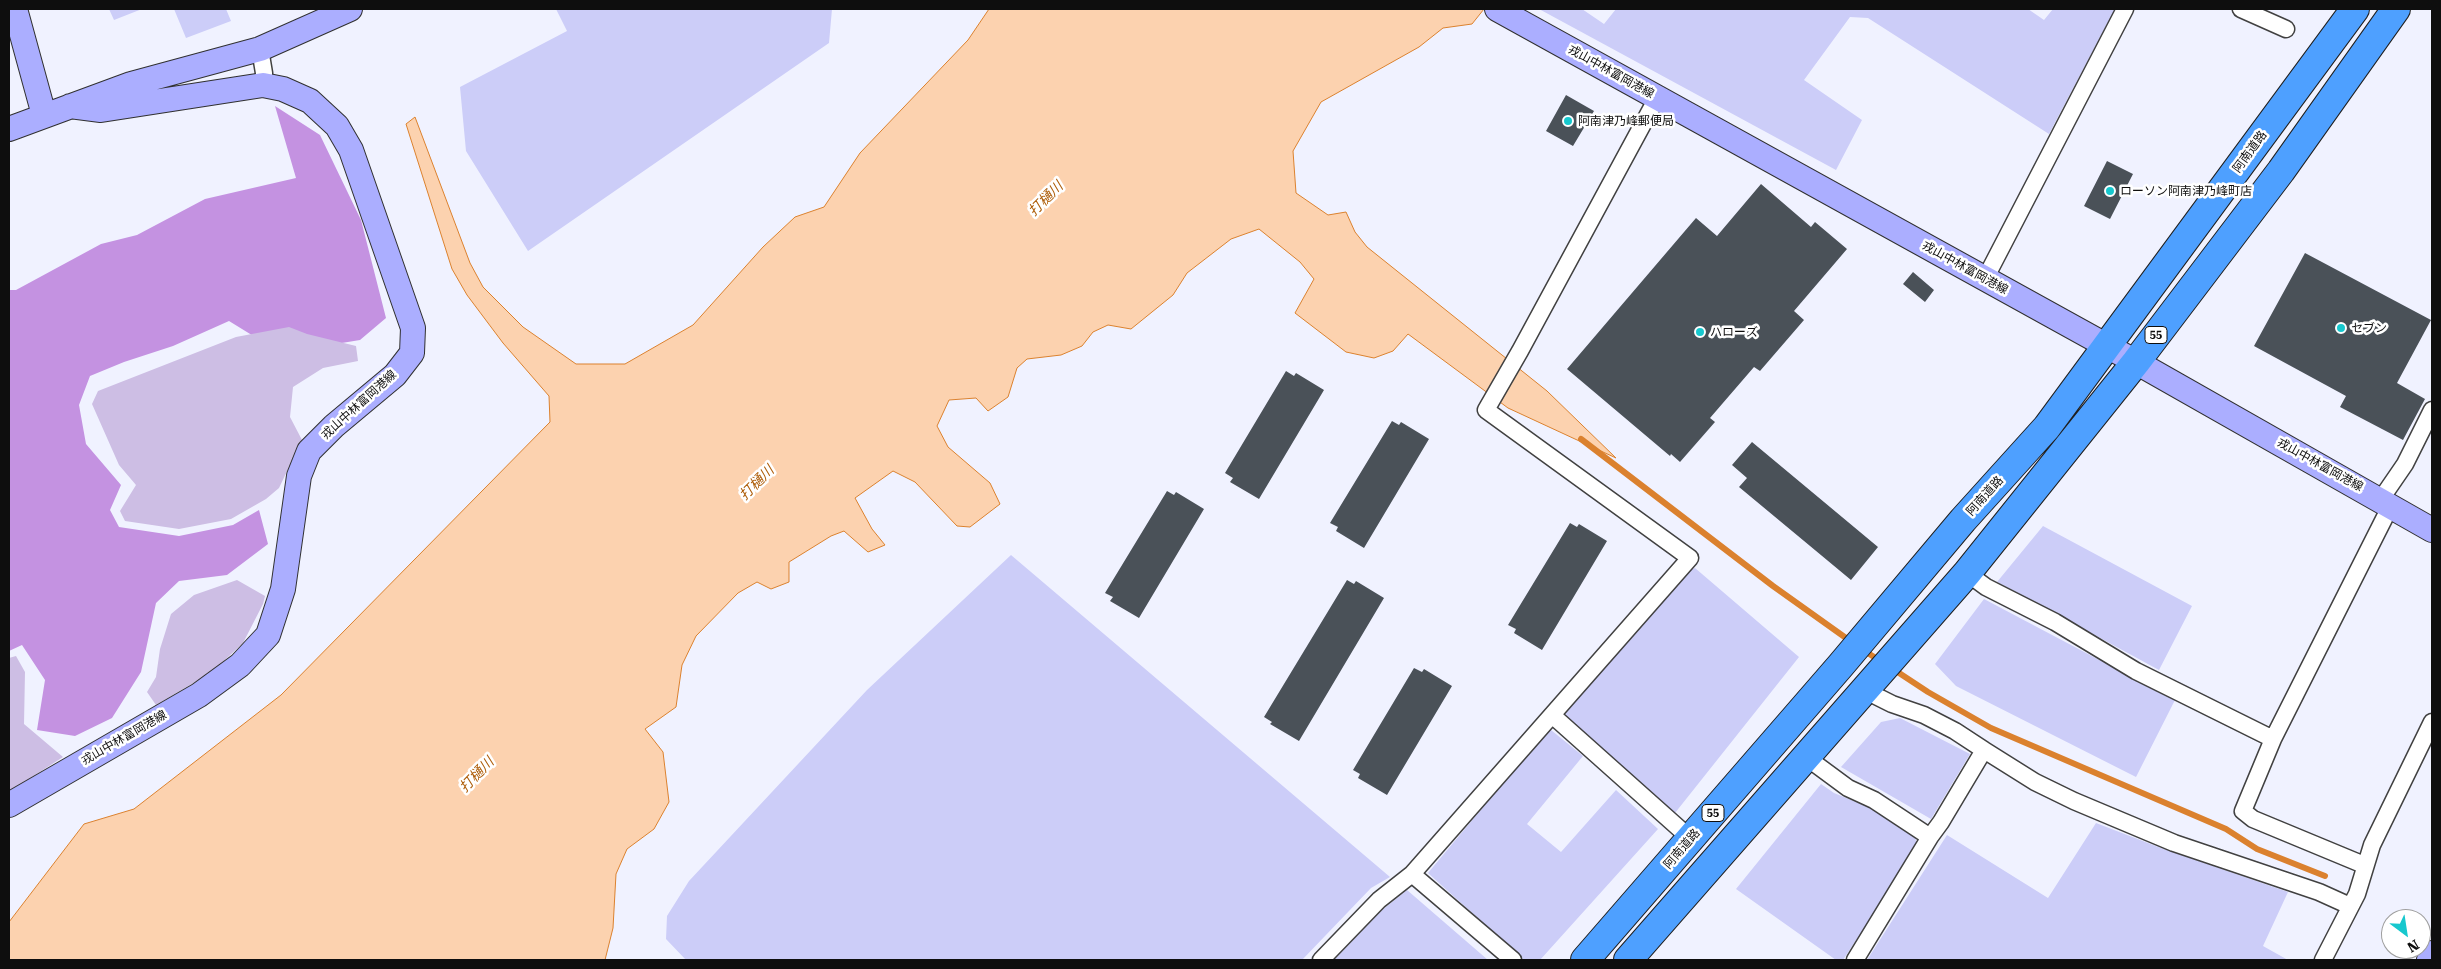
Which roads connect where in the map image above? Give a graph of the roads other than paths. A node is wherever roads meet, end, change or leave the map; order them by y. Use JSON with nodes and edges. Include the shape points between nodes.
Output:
{"nodes":[{"id":1,"x":15,"y":9,"type":"edge"},
{"id":2,"x":350,"y":9,"type":"edge"},
{"id":3,"x":2125,"y":9,"type":"edge"},
{"id":4,"x":2241,"y":9,"type":"edge"},
{"id":5,"x":2355,"y":9,"type":"edge"},
{"id":6,"x":2396,"y":9,"type":"edge"},
{"id":7,"x":1502,"y":10,"type":"edge"},
{"id":8,"x":2286,"y":29,"type":"dead end"},
{"id":9,"x":260,"y":49,"type":"junction"},
{"id":10,"x":264,"y":84,"type":"junction"},
{"id":11,"x":1657,"y":98,"type":"junction"},
{"id":12,"x":70,"y":106,"type":"junction"},
{"id":13,"x":44,"y":115,"type":"junction"},
{"id":14,"x":9,"y":129,"type":"edge"},
{"id":15,"x":1985,"y":279,"type":"junction"},
{"id":16,"x":2106,"y":347,"type":"junction"},
{"id":17,"x":2136,"y":362,"type":"junction"},
{"id":18,"x":2432,"y":410,"type":"edge"},
{"id":19,"x":2386,"y":502,"type":"junction"},
{"id":20,"x":2432,"y":530,"type":"edge"},
{"id":21,"x":1967,"y":573,"type":"junction"},
{"id":22,"x":1867,"y":687,"type":"junction"},
{"id":23,"x":1552,"y":715,"type":"junction"},
{"id":24,"x":2432,"y":722,"type":"edge"},
{"id":25,"x":2272,"y":739,"type":"junction"},
{"id":26,"x":1984,"y":750,"type":"junction"},
{"id":27,"x":1806,"y":757,"type":"junction"},
{"id":28,"x":9,"y":805,"type":"edge"},
{"id":29,"x":1930,"y":837,"type":"junction"},
{"id":30,"x":1691,"y":839,"type":"junction"},
{"id":31,"x":2364,"y":865,"type":"junction"},
{"id":32,"x":1412,"y":874,"type":"junction"},
{"id":33,"x":2350,"y":906,"type":"junction"},
{"id":34,"x":2432,"y":953,"type":"edge"},
{"id":35,"x":1321,"y":960,"type":"edge"},
{"id":36,"x":1513,"y":960,"type":"edge"},
{"id":37,"x":1586,"y":960,"type":"edge"},
{"id":38,"x":1628,"y":960,"type":"edge"},
{"id":39,"x":1855,"y":960,"type":"edge"},
{"id":40,"x":2323,"y":960,"type":"edge"},
{"id":41,"x":2429,"y":960,"type":"edge"}],
"edges":[{"from":1,"to":13,"type":"main road"},
{"from":2,"to":9,"type":"main road","name":"戎山中林富岡港線"},
{"from":3,"to":15,"type":"street"},
{"from":4,"to":8,"type":"street"},
{"from":5,"to":16,"type":"highway","name":"阿南道路","number":"55"},
{"from":6,"to":17,"type":"highway","number":"55","via":[[2281,171]]},
{"from":7,"to":11,"type":"main road","name":"戎山中林富岡港線"},
{"from":9,"to":10,"type":"street"},
{"from":9,"to":12,"type":"main road","name":"戎山中林富岡港線","via":[[131,84]]},
{"from":10,"to":12,"type":"main road","name":"戎山中林富岡港線","via":[[101,110]]},
{"from":10,"to":28,"type":"main road","name":"戎山中林富岡港線","via":[[310,101],[337,126],[351,150],[413,328],[412,353],[394,375],[309,451],[299,476],[283,589],[268,635],[240,666],[199,695]]},
{"from":11,"to":15,"type":"main road","name":"戎山中林富岡港線"},
{"from":11,"to":23,"type":"street","via":[[1486,410],[1690,558]]},
{"from":12,"to":13,"type":"main road","name":"戎山中林富岡港線"},
{"from":13,"to":14,"type":"main road","name":"戎山中林富岡港線"},
{"from":15,"to":16,"type":"main road","name":"戎山中林富岡港線"},
{"from":16,"to":17,"type":"main road","name":"戎山中林富岡港線"},
{"from":16,"to":30,"type":"highway","name":"阿南道路","number":"55","via":[[2047,427],[1963,520]]},
{"from":17,"to":19,"type":"main road","name":"戎山中林富岡港線"},
{"from":17,"to":21,"type":"highway","number":"55"},
{"from":18,"to":19,"type":"street"},
{"from":19,"to":20,"type":"main road","name":"戎山中林富岡港線"},
{"from":19,"to":25,"type":"street"},
{"from":21,"to":22,"type":"highway","number":"55"},
{"from":21,"to":25,"type":"street","via":[[1986,587],[2054,622],[2136,671]]},
{"from":22,"to":26,"type":"street","via":[[1892,704],[1924,715]]},
{"from":22,"to":27,"type":"highway","number":"55"},
{"from":23,"to":30,"type":"street"},
{"from":23,"to":32,"type":"street"},
{"from":24,"to":31,"type":"street"},
{"from":25,"to":31,"type":"street","via":[[2243,811],[2253,819]]},
{"from":26,"to":29,"type":"street"},
{"from":26,"to":33,"type":"street","via":[[2035,782],[2174,843],[2319,892]]},
{"from":27,"to":29,"type":"street","via":[[1848,788],[1874,800]]},
{"from":27,"to":38,"type":"highway","number":"55"},
{"from":29,"to":39,"type":"street"},
{"from":30,"to":37,"type":"highway","name":"阿南道路","number":"55"},
{"from":31,"to":33,"type":"street","via":[[2362,883]]},
{"from":32,"to":35,"type":"street","via":[[1379,900]]},
{"from":32,"to":36,"type":"street"},
{"from":33,"to":40,"type":"street"},
{"from":34,"to":41,"type":"main road"}]}
